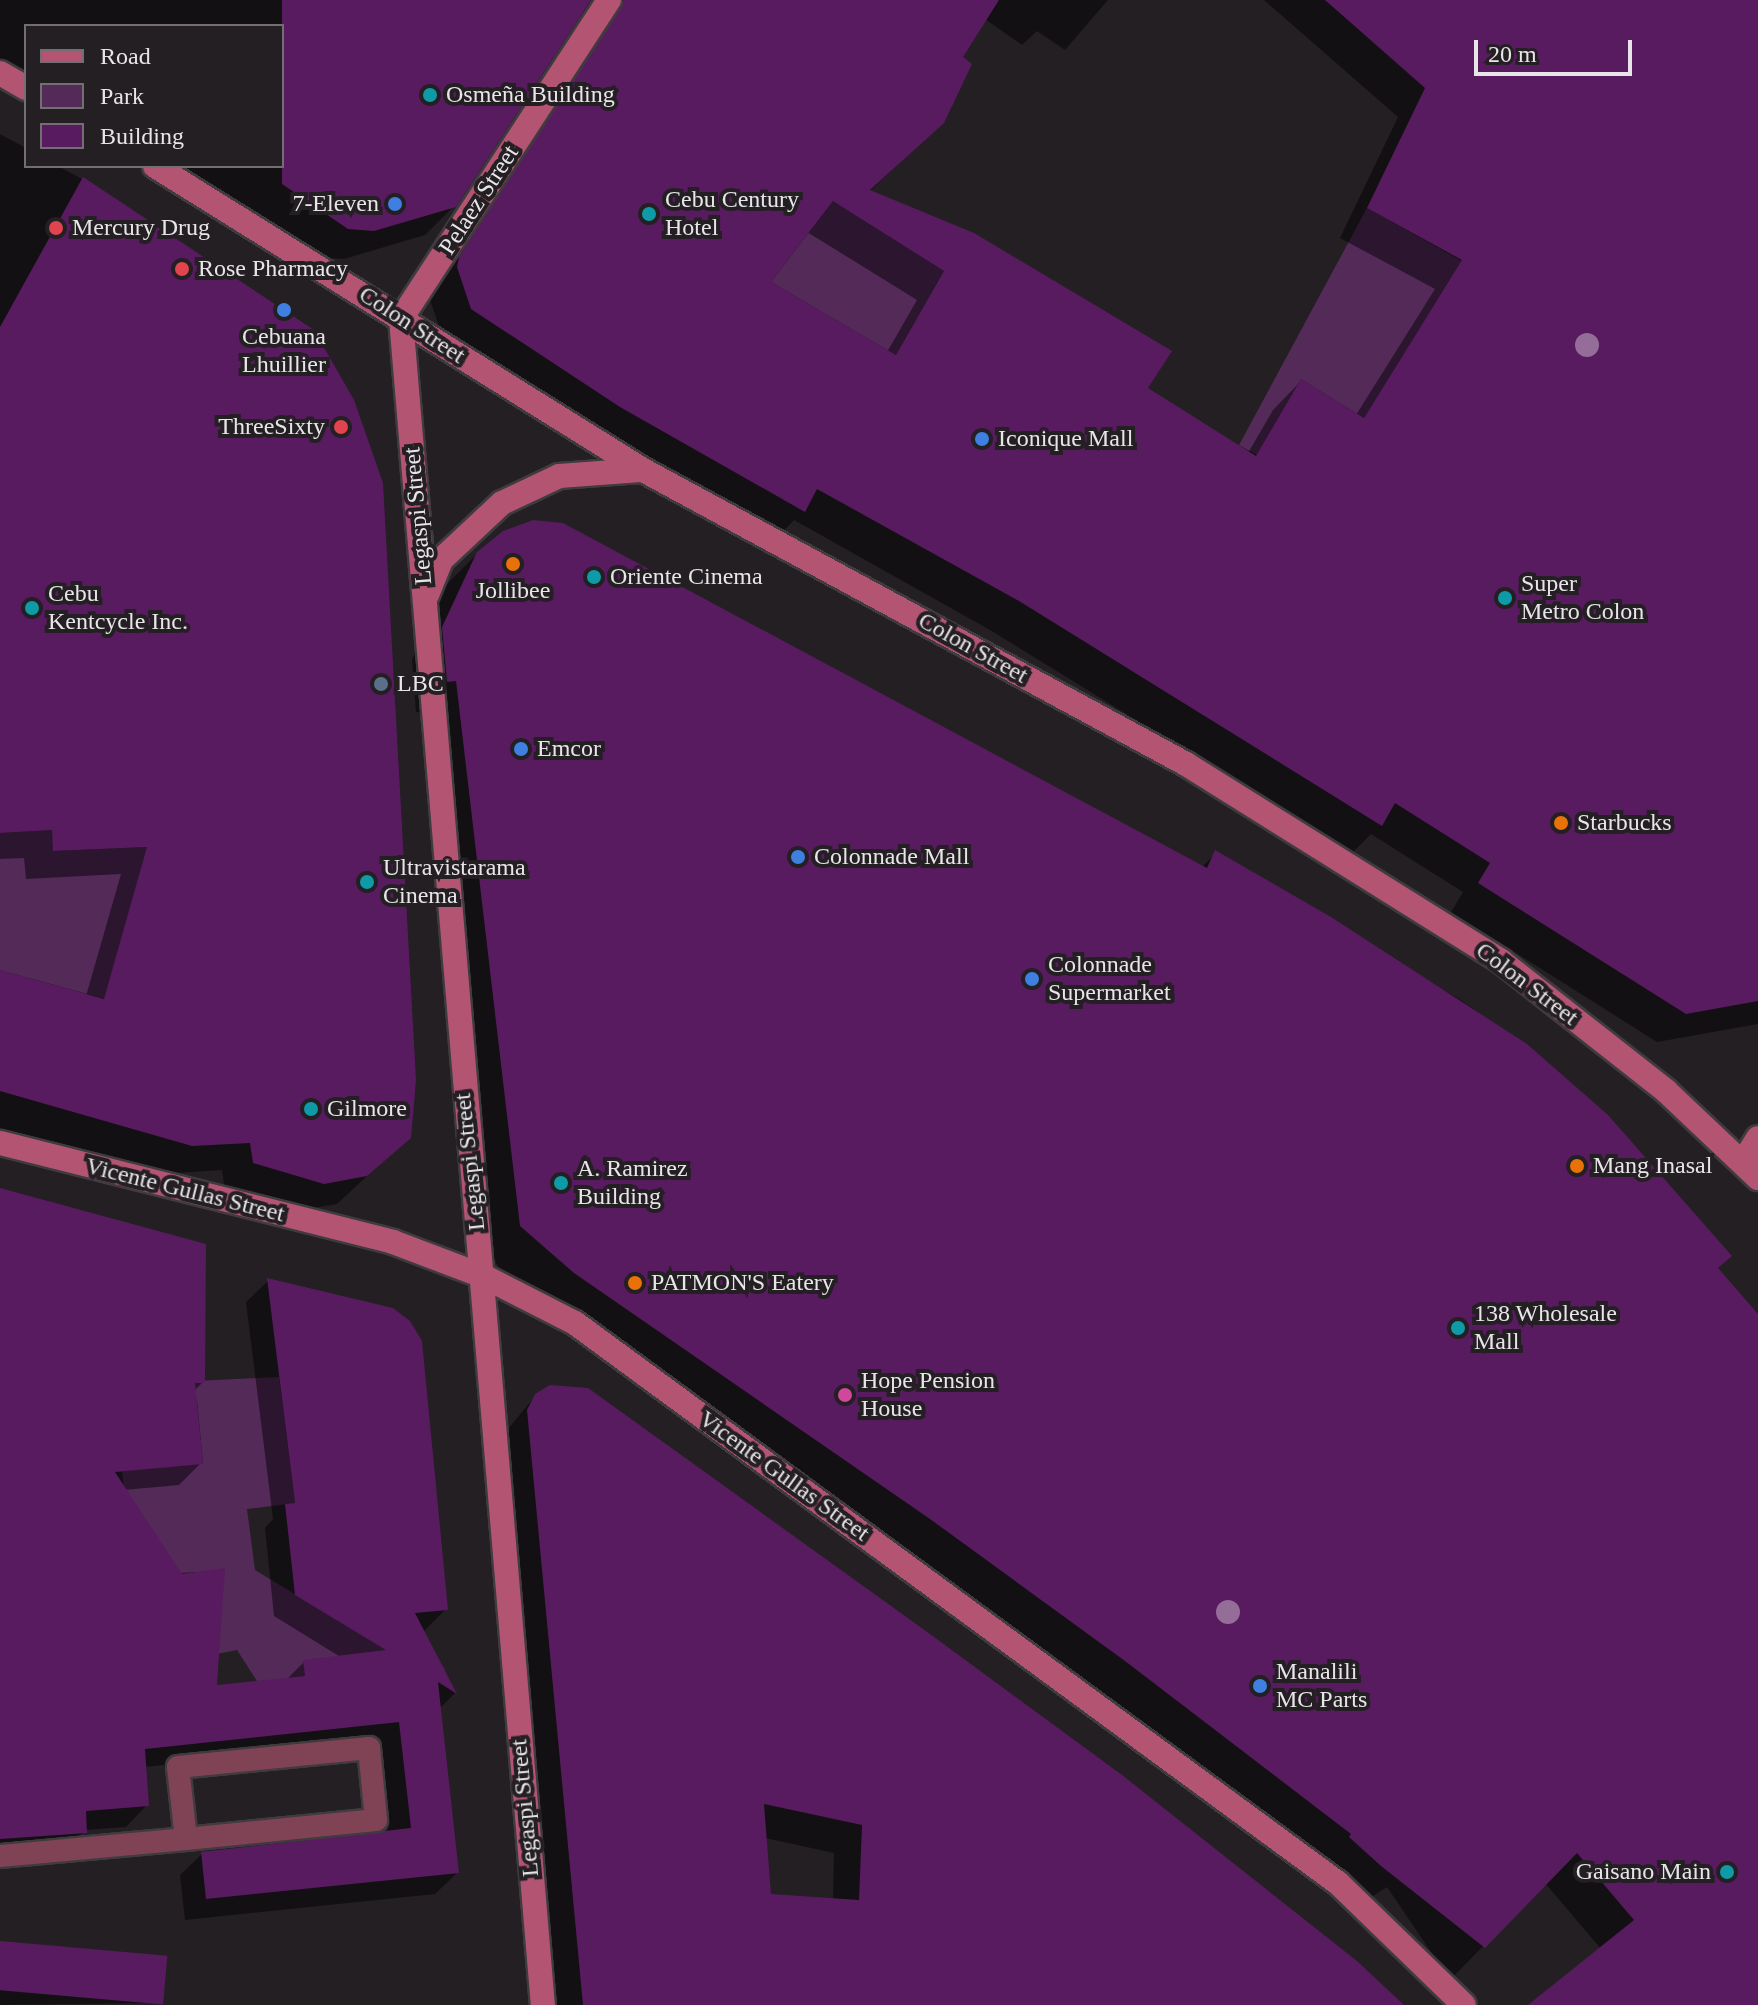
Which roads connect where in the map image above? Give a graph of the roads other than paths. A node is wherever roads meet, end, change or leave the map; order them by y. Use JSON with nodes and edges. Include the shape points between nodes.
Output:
{"nodes":[{"id":1,"x":609,"y":0,"type":"edge"},
{"id":2,"x":0,"y":73,"type":"edge"},
{"id":3,"x":24,"y":87,"type":"edge"},
{"id":4,"x":158,"y":168,"type":"edge"},
{"id":5,"x":401,"y":319,"type":"junction"},
{"id":6,"x":643,"y":470,"type":"junction"},
{"id":7,"x":425,"y":601,"type":"junction"},
{"id":8,"x":1758,"y":1138,"type":"edge"},
{"id":9,"x":0,"y":1143,"type":"edge"},
{"id":10,"x":1750,"y":1170,"type":"edge"},
{"id":11,"x":483,"y":1276,"type":"junction"},
{"id":12,"x":186,"y":1839,"type":"junction"},
{"id":13,"x":0,"y":1856,"type":"edge"},
{"id":14,"x":543,"y":2005,"type":"edge"},
{"id":15,"x":1464,"y":2005,"type":"edge"}],
"edges":[{"from":1,"to":5,"type":"street","name":"Pelaez Street"},
{"from":2,"to":3,"type":"street"},
{"from":4,"to":5,"type":"street","name":"Colon Street"},
{"from":5,"to":6,"type":"street","name":"Colon Street"},
{"from":5,"to":7,"type":"street","name":"Legaspi Street"},
{"from":6,"to":7,"type":"street","via":[[559,476],[502,503],[441,560]]},
{"from":6,"to":10,"type":"street","name":"Colon Street","via":[[1186,764],[1501,961],[1666,1091]]},
{"from":7,"to":11,"type":"street","name":"Legaspi Street","via":[[469,1171]]},
{"from":8,"to":10,"type":"street"},
{"from":9,"to":11,"type":"street","name":"Vicente Gullas Street","via":[[393,1242]]},
{"from":11,"to":14,"type":"street","name":"Legaspi Street"},
{"from":11,"to":15,"type":"street","name":"Vicente Gullas Street","via":[[575,1323],[1326,1873]]},
{"from":12,"to":12,"type":"lane","via":[[376,1820],[369,1748],[178,1767]]},
{"from":12,"to":13,"type":"lane"}]}
